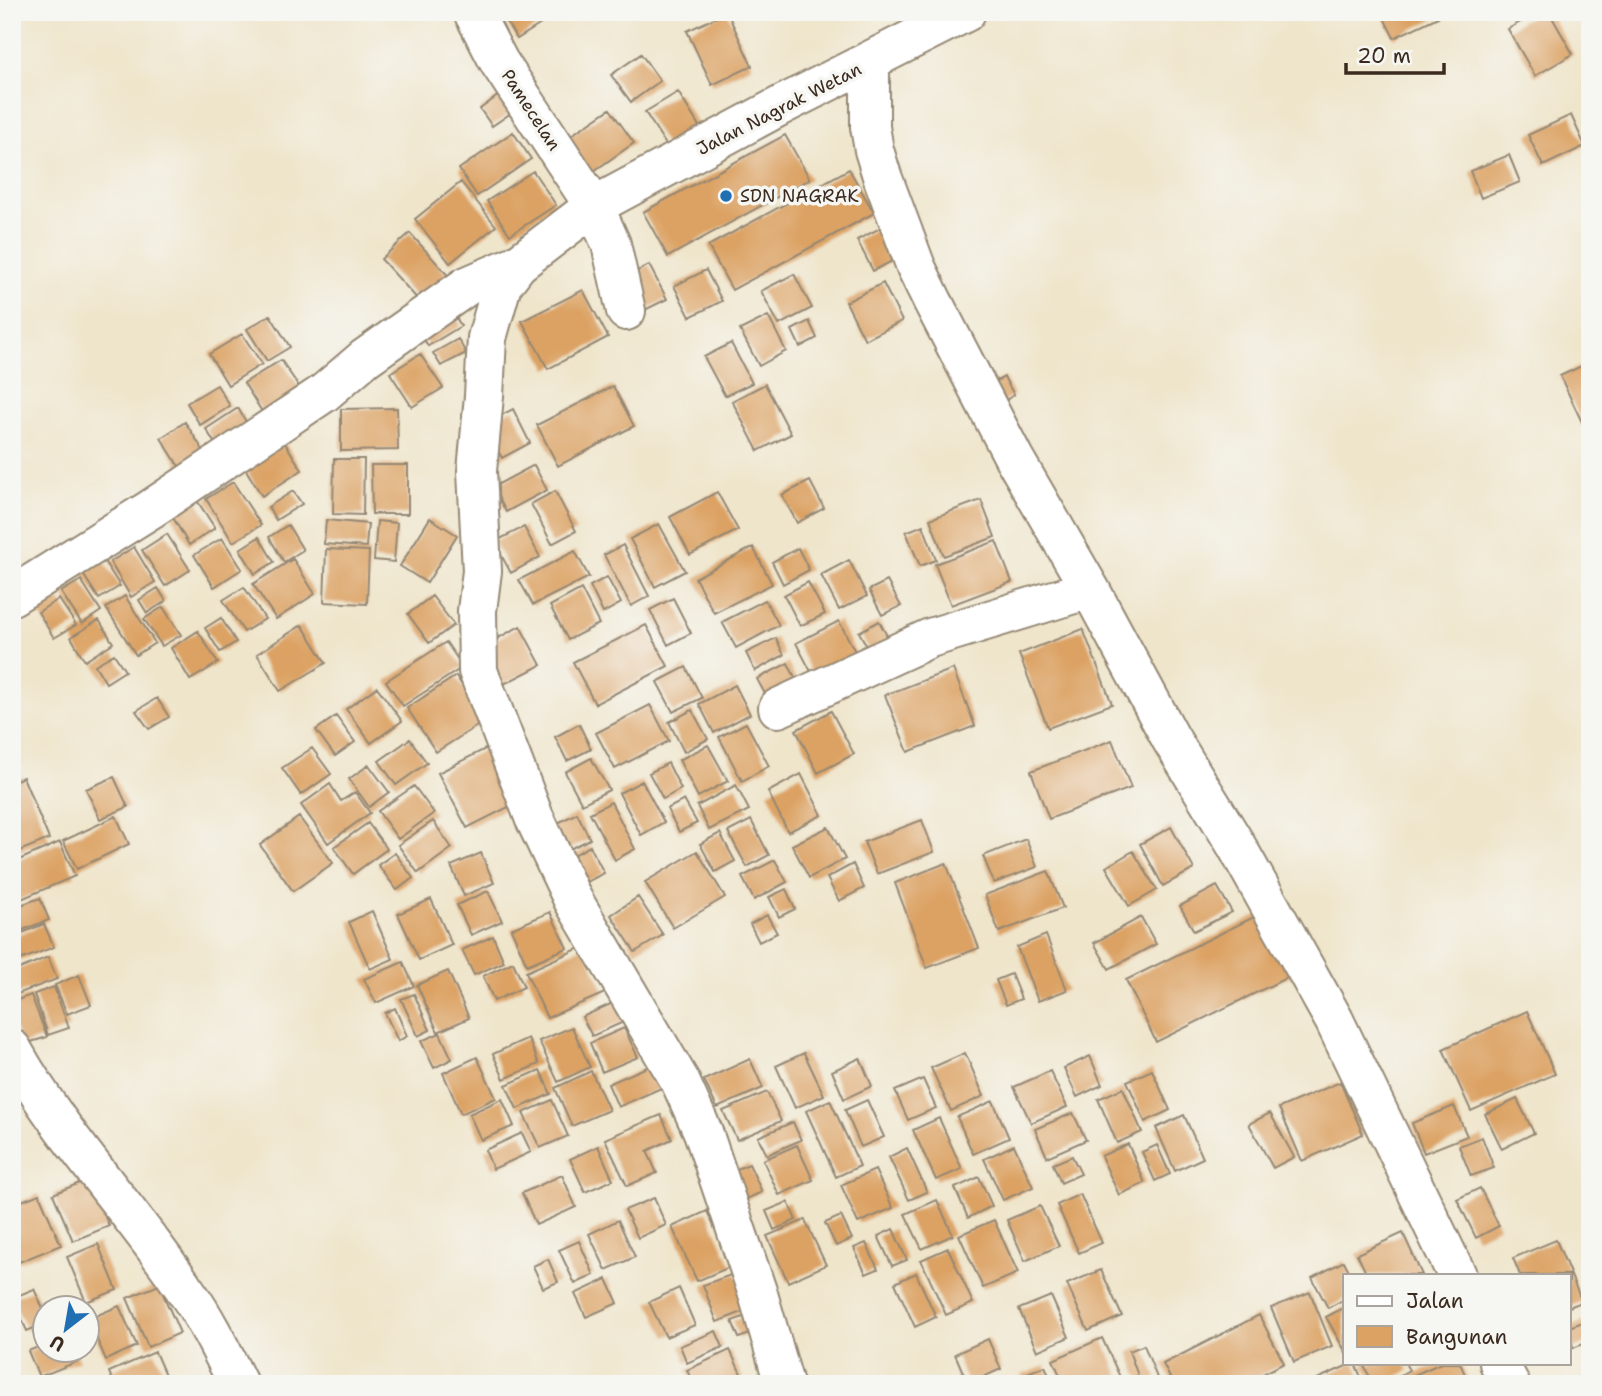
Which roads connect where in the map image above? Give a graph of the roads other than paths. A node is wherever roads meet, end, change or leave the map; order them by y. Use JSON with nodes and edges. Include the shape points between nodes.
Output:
{"nodes":[{"id":1,"x":473,"y":12,"type":"edge"},
{"id":2,"x":966,"y":12,"type":"edge"},
{"id":3,"x":870,"y":63,"type":"junction"},
{"id":4,"x":593,"y":206,"type":"junction"},
{"id":5,"x":518,"y":264,"type":"junction"},
{"id":6,"x":626,"y":311,"type":"dead end"},
{"id":7,"x":1090,"y":589,"type":"junction"},
{"id":8,"x":12,"y":596,"type":"edge"},
{"id":9,"x":778,"y":708,"type":"dead end"},
{"id":10,"x":12,"y":1049,"type":"edge"},
{"id":11,"x":1457,"y":1274,"type":"edge"},
{"id":12,"x":1500,"y":1364,"type":"edge"},
{"id":13,"x":238,"y":1384,"type":"edge"},
{"id":14,"x":784,"y":1384,"type":"edge"},
{"id":15,"x":1510,"y":1384,"type":"edge"}],
"edges":[{"from":1,"to":4,"type":"street","name":"Pamecelan","via":[[499,62]]},
{"from":2,"to":3,"type":"street","name":"Jalan Nagrak Wetan"},
{"from":3,"to":4,"type":"street","name":"Jalan Nagrak Wetan"},
{"from":3,"to":7,"type":"street","via":[[874,150],[916,267],[1014,458]]},
{"from":4,"to":5,"type":"street","name":"Jalan Nagrak Wetan"},
{"from":4,"to":6,"type":"street","name":"Pamecelan","via":[[611,244]]},
{"from":5,"to":8,"type":"street","via":[[467,286],[292,415]]},
{"from":5,"to":14,"type":"street","via":[[502,285],[487,338],[477,471],[482,571],[478,671],[534,817],[573,900],[680,1081],[703,1132]]},
{"from":7,"to":9,"type":"street","via":[[930,638]]},
{"from":7,"to":11,"type":"street","via":[[1334,1020]]},
{"from":10,"to":13,"type":"street","via":[[51,1110],[186,1290]]},
{"from":12,"to":15,"type":"street"}]}
